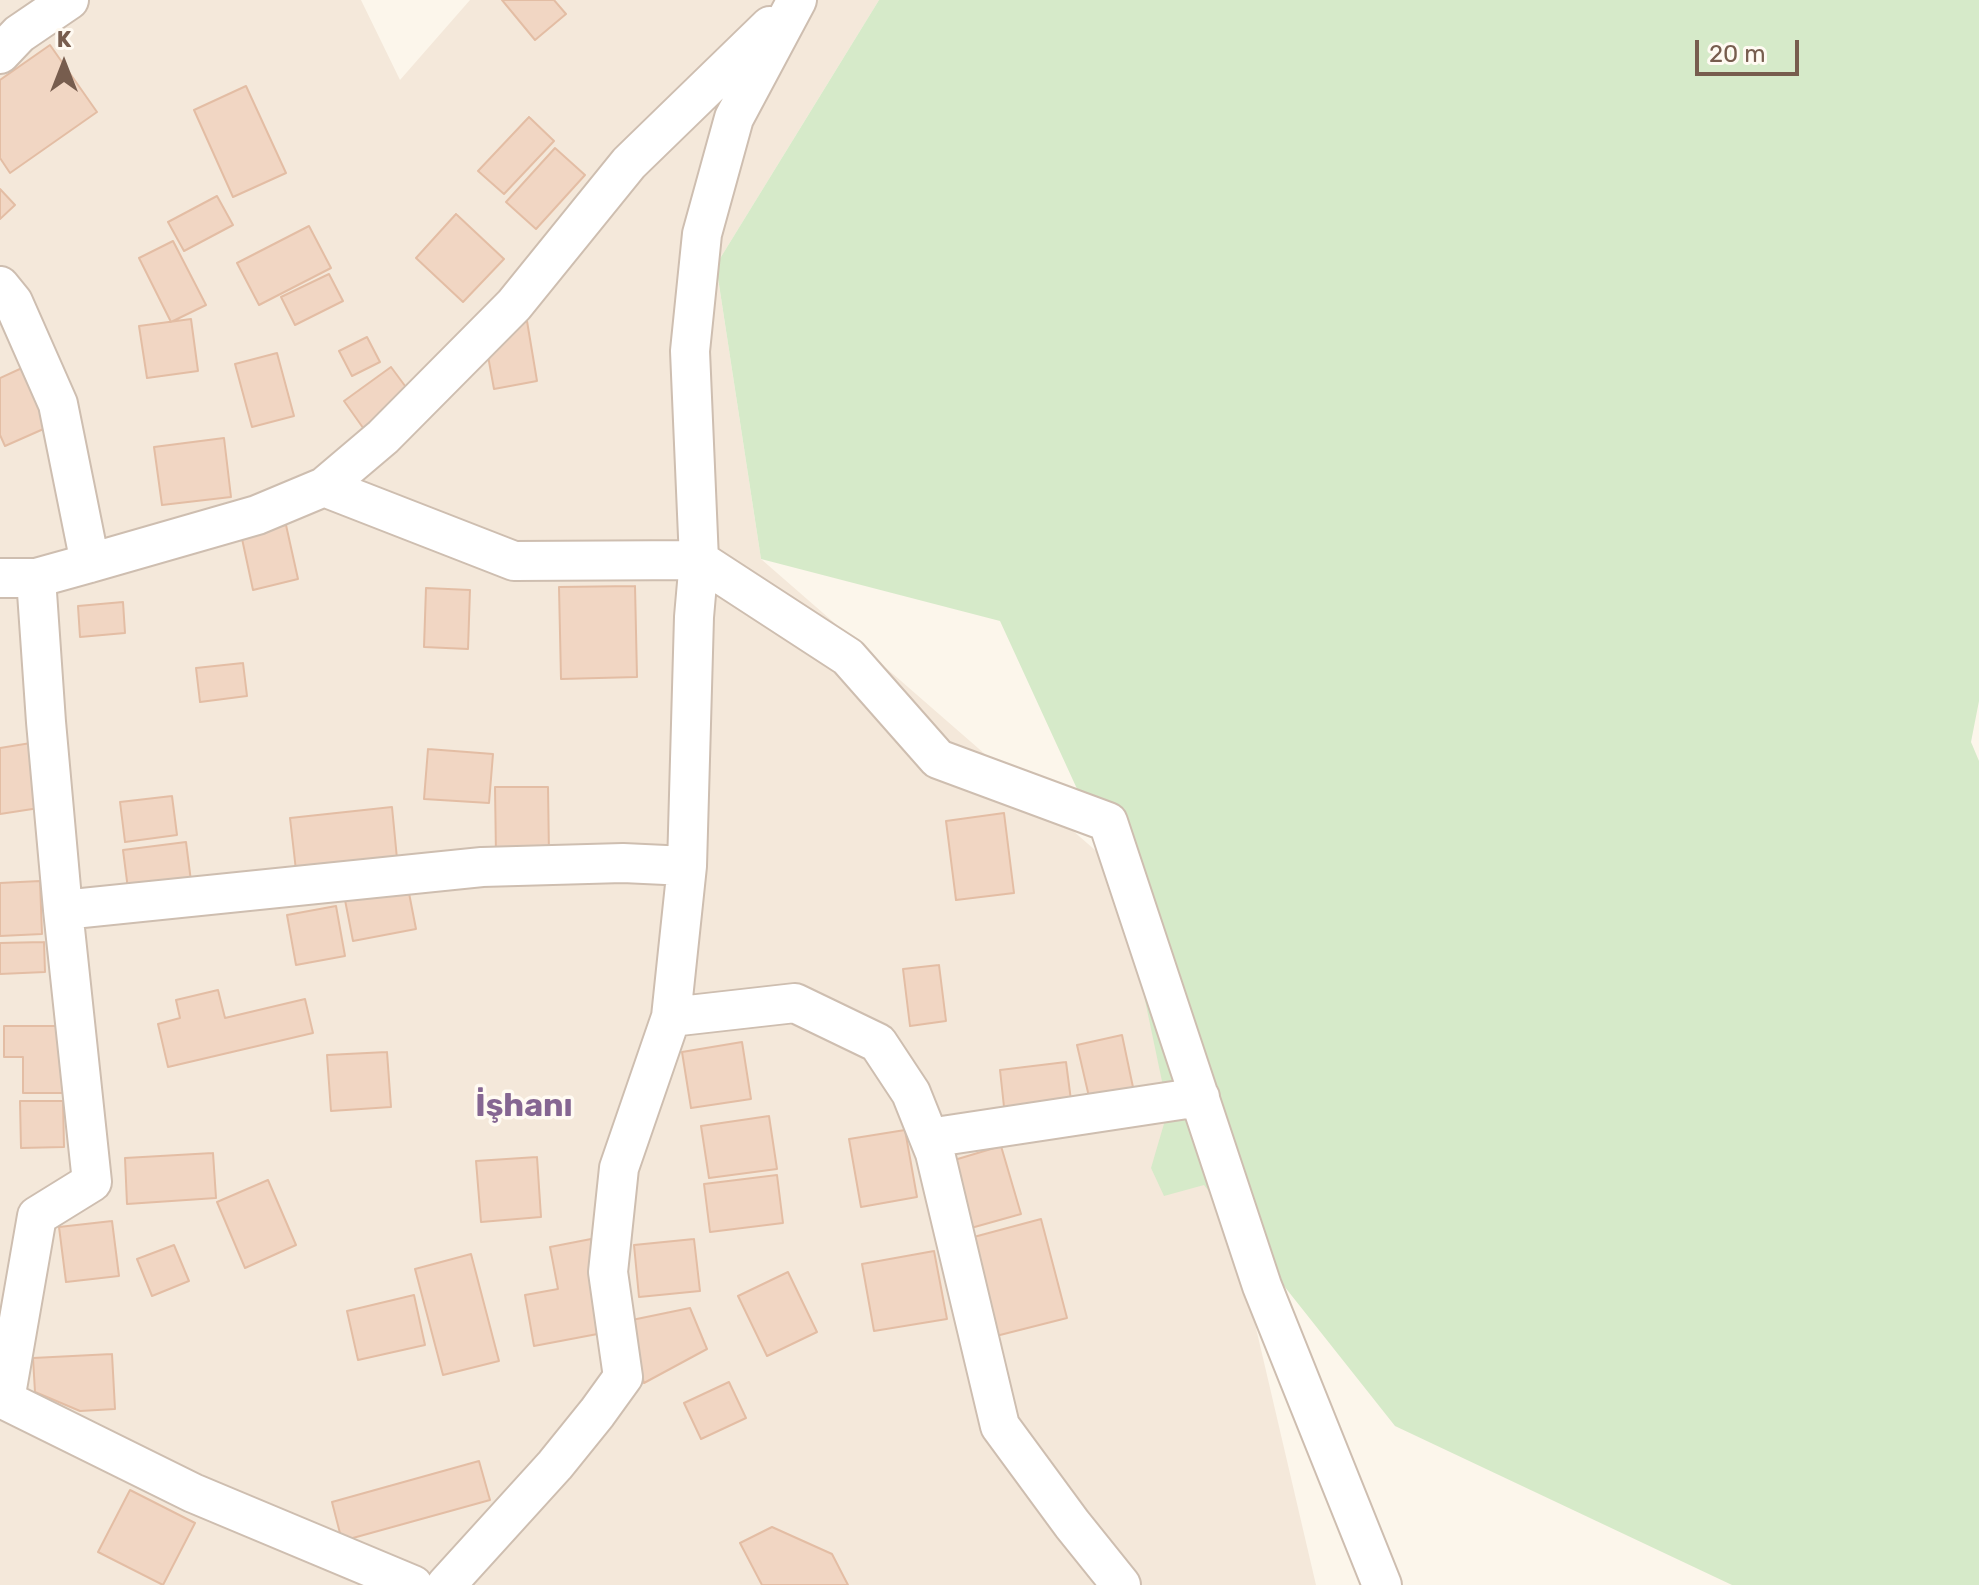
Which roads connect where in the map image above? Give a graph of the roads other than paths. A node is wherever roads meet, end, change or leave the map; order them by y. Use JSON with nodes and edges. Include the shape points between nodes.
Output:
{"nodes":[{"id":1,"x":69,"y":0,"type":"edge"},
{"id":2,"x":797,"y":0,"type":"edge"},
{"id":3,"x":0,"y":54,"type":"edge"},
{"id":4,"x":0,"y":286,"type":"edge"},
{"id":5,"x":324,"y":487,"type":"junction"},
{"id":6,"x":699,"y":560,"type":"junction"},
{"id":7,"x":90,"y":563,"type":"junction"},
{"id":8,"x":18,"y":578,"type":"edge"},
{"id":9,"x":687,"y":866,"type":"junction"},
{"id":10,"x":63,"y":910,"type":"junction"},
{"id":11,"x":671,"y":1017,"type":"junction"},
{"id":12,"x":1200,"y":1097,"type":"junction"},
{"id":13,"x":929,"y":1138,"type":"junction"},
{"id":14,"x":2,"y":1399,"type":"edge"},
{"id":15,"x":413,"y":1585,"type":"edge"},
{"id":16,"x":446,"y":1585,"type":"edge"},
{"id":17,"x":1121,"y":1585,"type":"edge"},
{"id":18,"x":1382,"y":1585,"type":"edge"}],
"edges":[{"from":1,"to":3,"type":"street","via":[[19,34]]},
{"from":2,"to":5,"type":"street","via":[[629,163],[514,305],[383,437]]},
{"from":2,"to":6,"type":"street","via":[[734,118],[702,234],[690,351]]},
{"from":4,"to":7,"type":"street","via":[[13,302],[58,404]]},
{"from":5,"to":6,"type":"street","via":[[514,561]]},
{"from":5,"to":7,"type":"street","via":[[257,515]]},
{"from":6,"to":9,"type":"street"},
{"from":6,"to":12,"type":"street","via":[[848,657],[938,759],[1108,822]]},
{"from":7,"to":8,"type":"street"},
{"from":8,"to":10,"type":"street","via":[[46,722]]},
{"from":9,"to":10,"type":"street","via":[[482,867]]},
{"from":9,"to":11,"type":"street"},
{"from":10,"to":14,"type":"street","via":[[92,1182],[37,1216]]},
{"from":11,"to":13,"type":"street","via":[[795,1003],[878,1043],[911,1093]]},
{"from":11,"to":16,"type":"street","via":[[619,1168],[608,1272],[623,1377],[555,1465]]},
{"from":12,"to":13,"type":"street"},
{"from":12,"to":18,"type":"street","via":[[1262,1286]]},
{"from":13,"to":17,"type":"street","via":[[1000,1426]]},
{"from":14,"to":15,"type":"street","via":[[193,1493]]}]}
